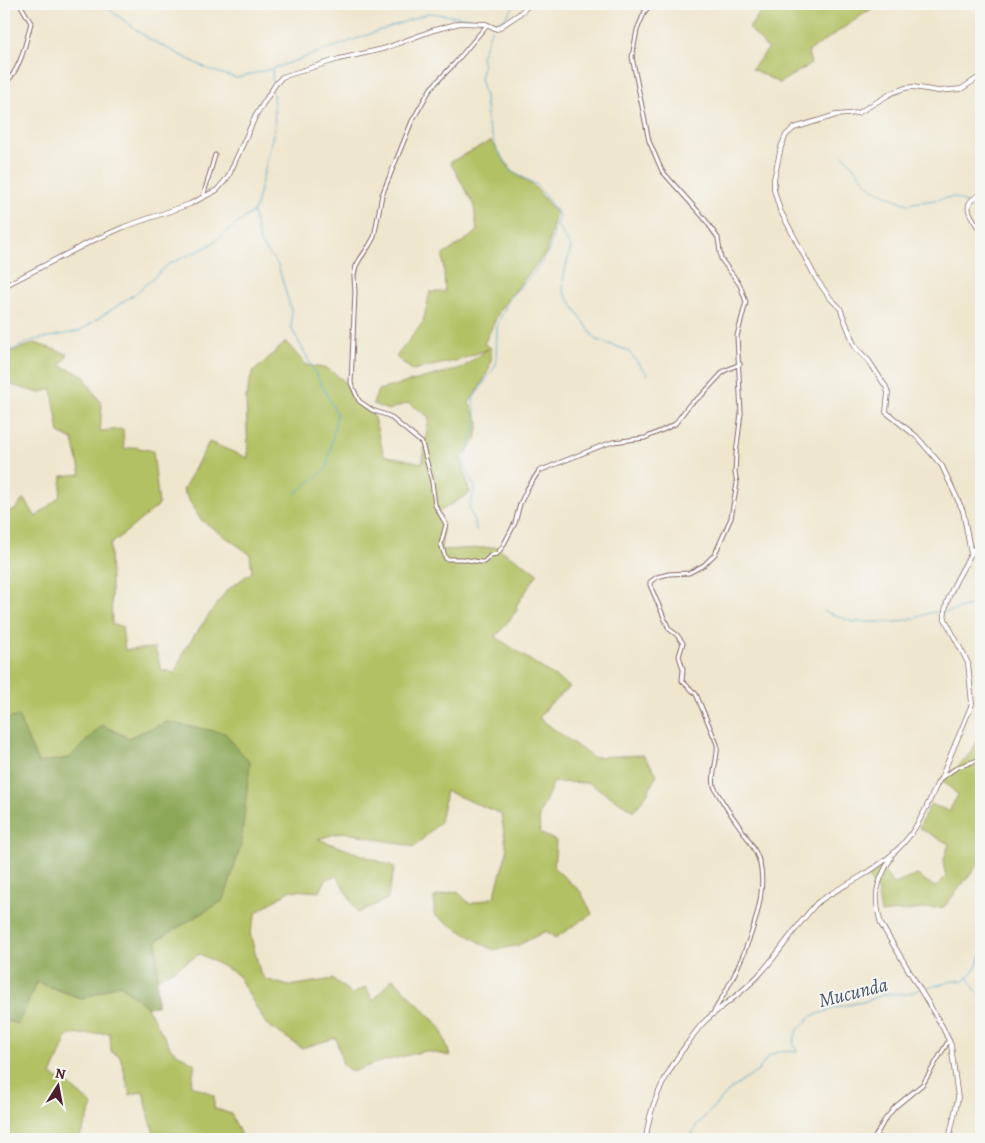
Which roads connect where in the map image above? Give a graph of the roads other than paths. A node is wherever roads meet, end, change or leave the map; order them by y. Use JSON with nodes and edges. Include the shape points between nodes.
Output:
{"nodes":[{"id":1,"x":20,"y":4,"type":"edge"},
{"id":2,"x":530,"y":4,"type":"edge"},
{"id":3,"x":652,"y":4,"type":"edge"},
{"id":4,"x":488,"y":25,"type":"junction"},
{"id":5,"x":981,"y":76,"type":"edge"},
{"id":6,"x":4,"y":85,"type":"edge"},
{"id":7,"x":216,"y":155,"type":"dead end"},
{"id":8,"x":981,"y":195,"type":"edge"},
{"id":9,"x":202,"y":198,"type":"junction"},
{"id":10,"x":981,"y":231,"type":"edge"},
{"id":11,"x":4,"y":286,"type":"edge"},
{"id":12,"x":740,"y":364,"type":"junction"},
{"id":13,"x":981,"y":537,"type":"edge"},
{"id":14,"x":971,"y":555,"type":"junction"},
{"id":15,"x":981,"y":759,"type":"edge"},
{"id":16,"x":941,"y":778,"type":"junction"},
{"id":17,"x":892,"y":856,"type":"junction"},
{"id":18,"x":711,"y":1016,"type":"junction"},
{"id":19,"x":949,"y":1040,"type":"junction"},
{"id":20,"x":646,"y":1139,"type":"edge"},
{"id":21,"x":874,"y":1139,"type":"edge"},
{"id":22,"x":949,"y":1139,"type":"edge"}],
"edges":[{"from":1,"to":6,"type":"street","via":[[31,23],[16,70]]},
{"from":2,"to":4,"type":"street","via":[[497,29]]},
{"from":3,"to":12,"type":"street","via":[[637,30],[632,57],[649,141],[662,171],[718,238],[721,259],[746,297],[736,345]]},
{"from":4,"to":9,"type":"street","via":[[460,23],[383,49],[282,77],[256,115],[228,177],[217,190]]},
{"from":4,"to":12,"type":"street","via":[[431,88],[412,121],[382,195],[374,237],[356,266],[354,276],[351,383],[359,401],[389,416],[422,443],[434,505],[446,524],[441,544],[446,559],[484,562],[497,554],[515,523],[526,489],[539,471],[601,446],[645,438],[675,424],[724,371]]},
{"from":5,"to":14,"type":"street","via":[[961,89],[905,88],[858,113],[836,115],[794,128],[781,147],[774,179],[780,210],[817,280],[840,308],[855,347],[886,387],[886,412],[916,436],[942,466],[963,511]]},
{"from":7,"to":9,"type":"street"},
{"from":8,"to":10,"type":"street","via":[[968,206],[968,212]]},
{"from":9,"to":11,"type":"street","via":[[92,241]]},
{"from":12,"to":18,"type":"street","via":[[737,483],[726,533],[715,554],[704,565],[690,573],[669,574],[650,582],[669,629],[683,643],[679,656],[682,681],[696,694],[716,744],[714,786],[757,854],[761,866],[762,894],[748,943]]},
{"from":13,"to":14,"type":"street"},
{"from":14,"to":16,"type":"street","via":[[944,613],[968,663],[972,704]]},
{"from":15,"to":16,"type":"street","via":[[958,767]]},
{"from":16,"to":17,"type":"street","via":[[912,835]]},
{"from":17,"to":18,"type":"street","via":[[817,903],[759,976]]},
{"from":17,"to":19,"type":"street","via":[[880,876],[877,889],[880,924]]},
{"from":18,"to":20,"type":"street","via":[[666,1074],[653,1102]]},
{"from":19,"to":21,"type":"street","via":[[923,1084],[896,1107]]},
{"from":19,"to":22,"type":"street","via":[[958,1098]]}]}
